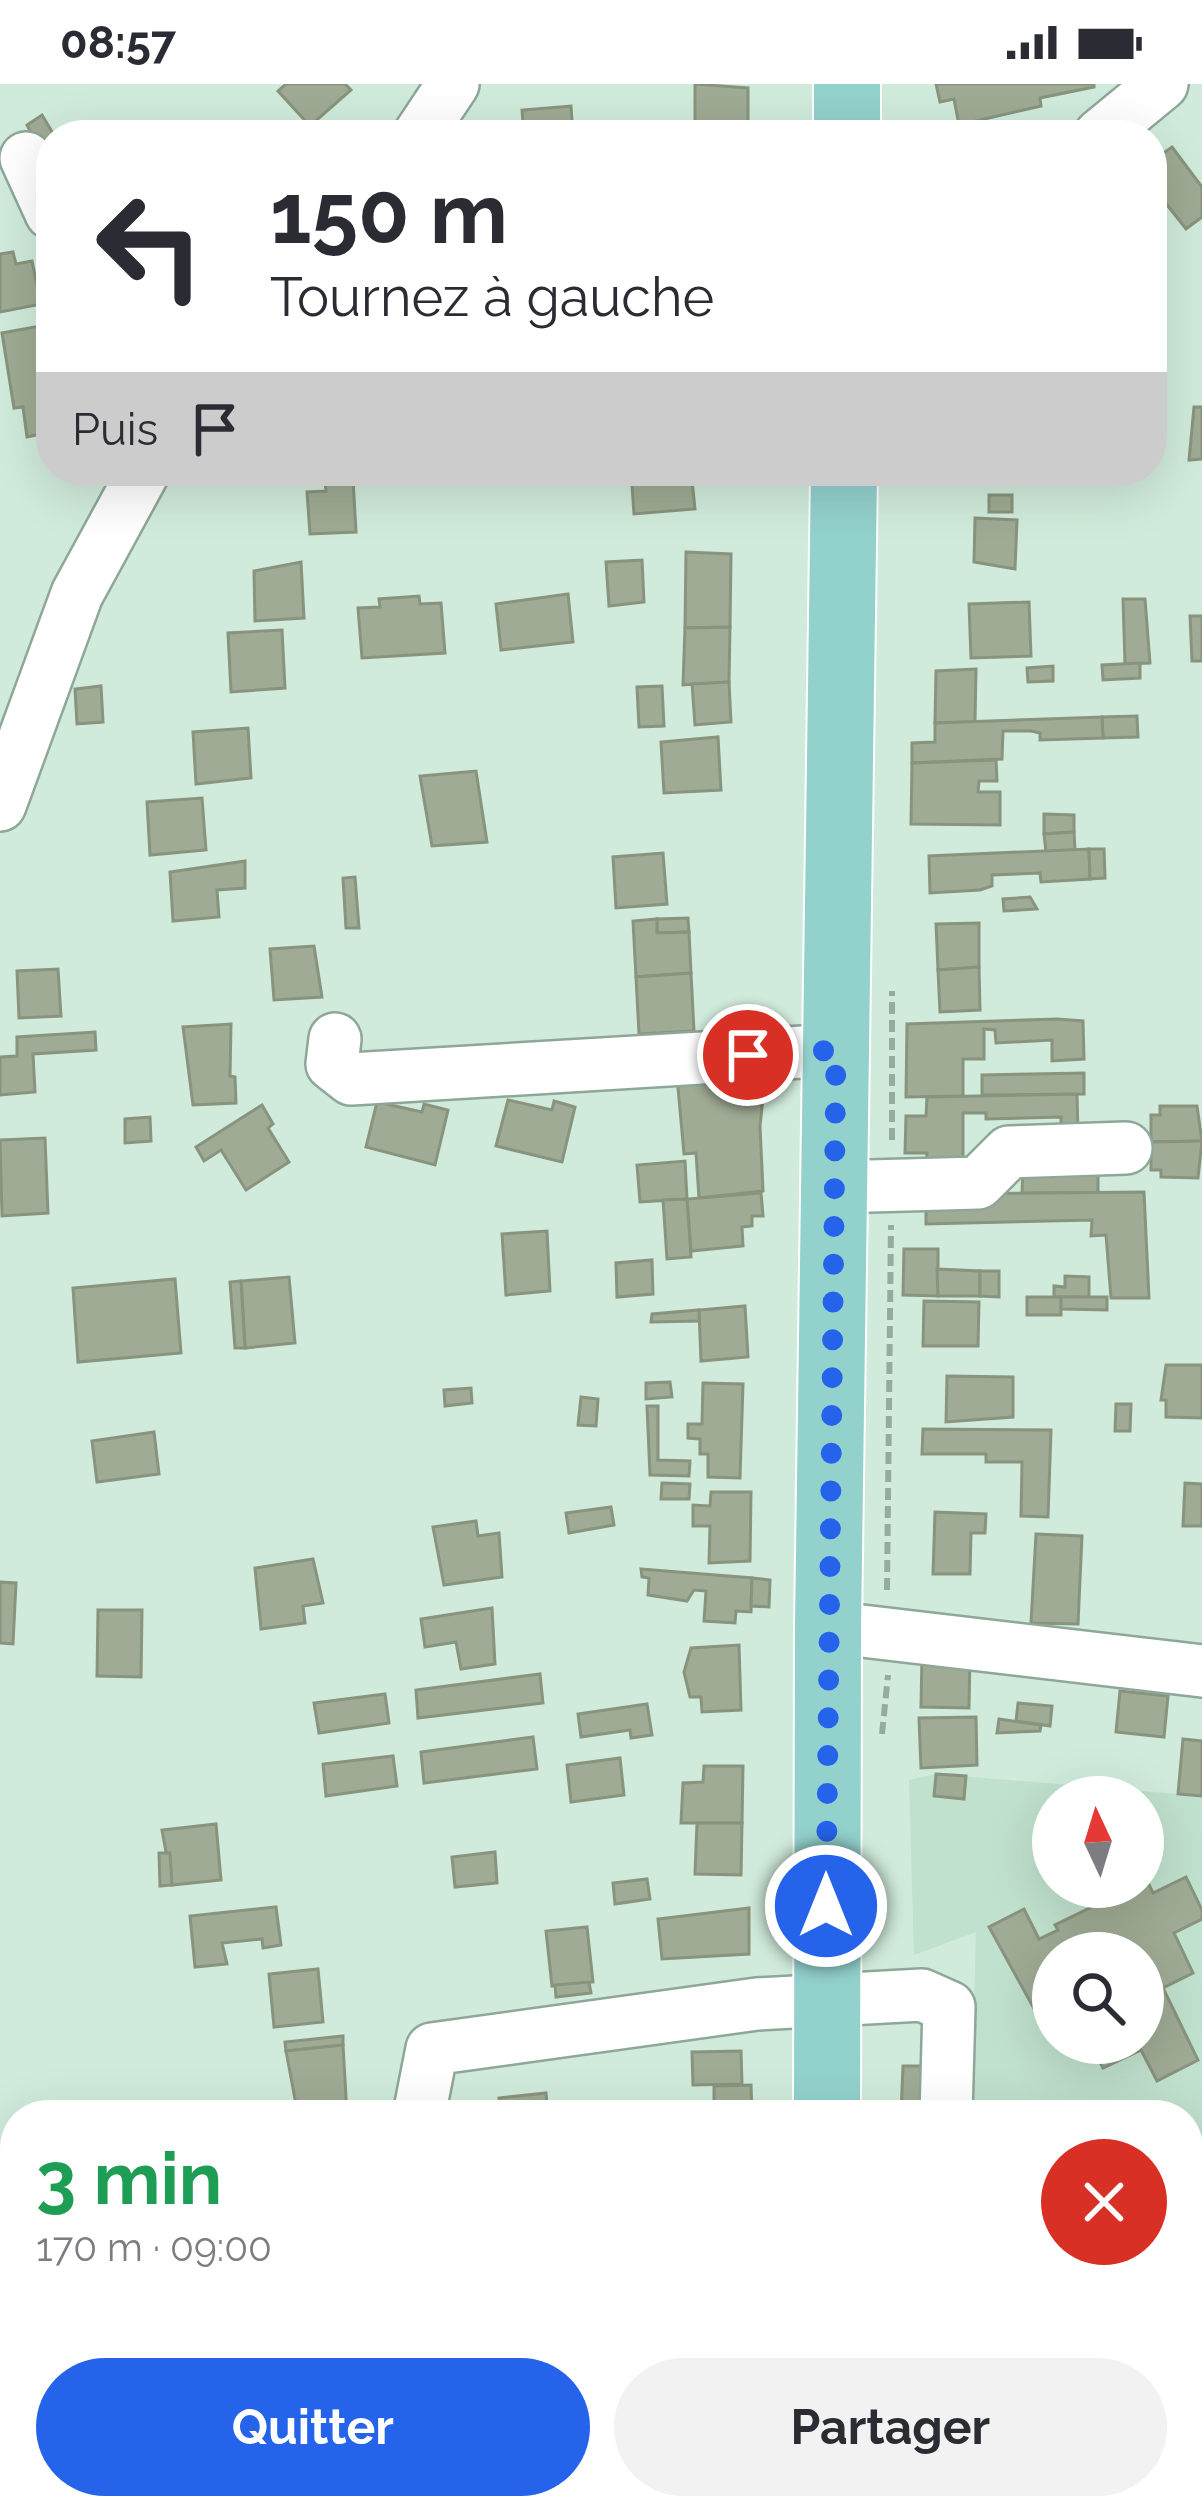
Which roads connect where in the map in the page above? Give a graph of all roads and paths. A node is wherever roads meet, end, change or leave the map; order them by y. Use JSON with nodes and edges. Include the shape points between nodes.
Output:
{"nodes":[{"id":1,"x":453,"y":84,"type":"edge"},
{"id":2,"x":847,"y":84,"type":"edge"},
{"id":3,"x":1162,"y":84,"type":"edge"},
{"id":4,"x":429,"y":120,"type":"edge"},
{"id":5,"x":847,"y":120,"type":"edge"},
{"id":6,"x":1118,"y":120,"type":"edge"},
{"id":7,"x":26,"y":158,"type":"dead end"},
{"id":8,"x":36,"y":180,"type":"edge"},
{"id":9,"x":136,"y":486,"type":"edge"},
{"id":10,"x":844,"y":486,"type":"edge"},
{"id":11,"x":0,"y":805,"type":"edge"},
{"id":12,"x":892,"y":979,"type":"dead end"},
{"id":13,"x":335,"y":1039,"type":"dead end"},
{"id":14,"x":836,"y":1050,"type":"junction"},
{"id":15,"x":1126,"y":1148,"type":"dead end"},
{"id":16,"x":863,"y":1187,"type":"junction"},
{"id":17,"x":857,"y":1631,"type":"junction"},
{"id":18,"x":1202,"y":1670,"type":"edge"},
{"id":19,"x":880,"y":1746,"type":"dead end"},
{"id":20,"x":826,"y":1999,"type":"junction"},
{"id":21,"x":422,"y":2100,"type":"edge"},
{"id":22,"x":827,"y":2100,"type":"edge"},
{"id":23,"x":946,"y":2100,"type":"edge"}],
"edges":[{"from":1,"to":4,"type":"street"},
{"from":2,"to":5,"type":"main road"},
{"from":3,"to":6,"type":"street"},
{"from":7,"to":8,"type":"street"},
{"from":9,"to":11,"type":"street","via":[[77,594]]},
{"from":10,"to":14,"type":"main road"},
{"from":12,"to":16,"type":"path"},
{"from":13,"to":14,"type":"street","via":[[332,1064],[351,1079]]},
{"from":14,"to":16,"type":"main road"},
{"from":15,"to":16,"type":"street","via":[[1009,1152],[978,1183]]},
{"from":16,"to":17,"type":"main road"},
{"from":16,"to":17,"type":"path"},
{"from":17,"to":18,"type":"street"},
{"from":17,"to":19,"type":"path","via":[[888,1694]]},
{"from":17,"to":20,"type":"main road"},
{"from":20,"to":21,"type":"street","via":[[432,2049]]},
{"from":20,"to":22,"type":"main road"},
{"from":20,"to":23,"type":"street","via":[[922,1994],[949,2007]]}]}
